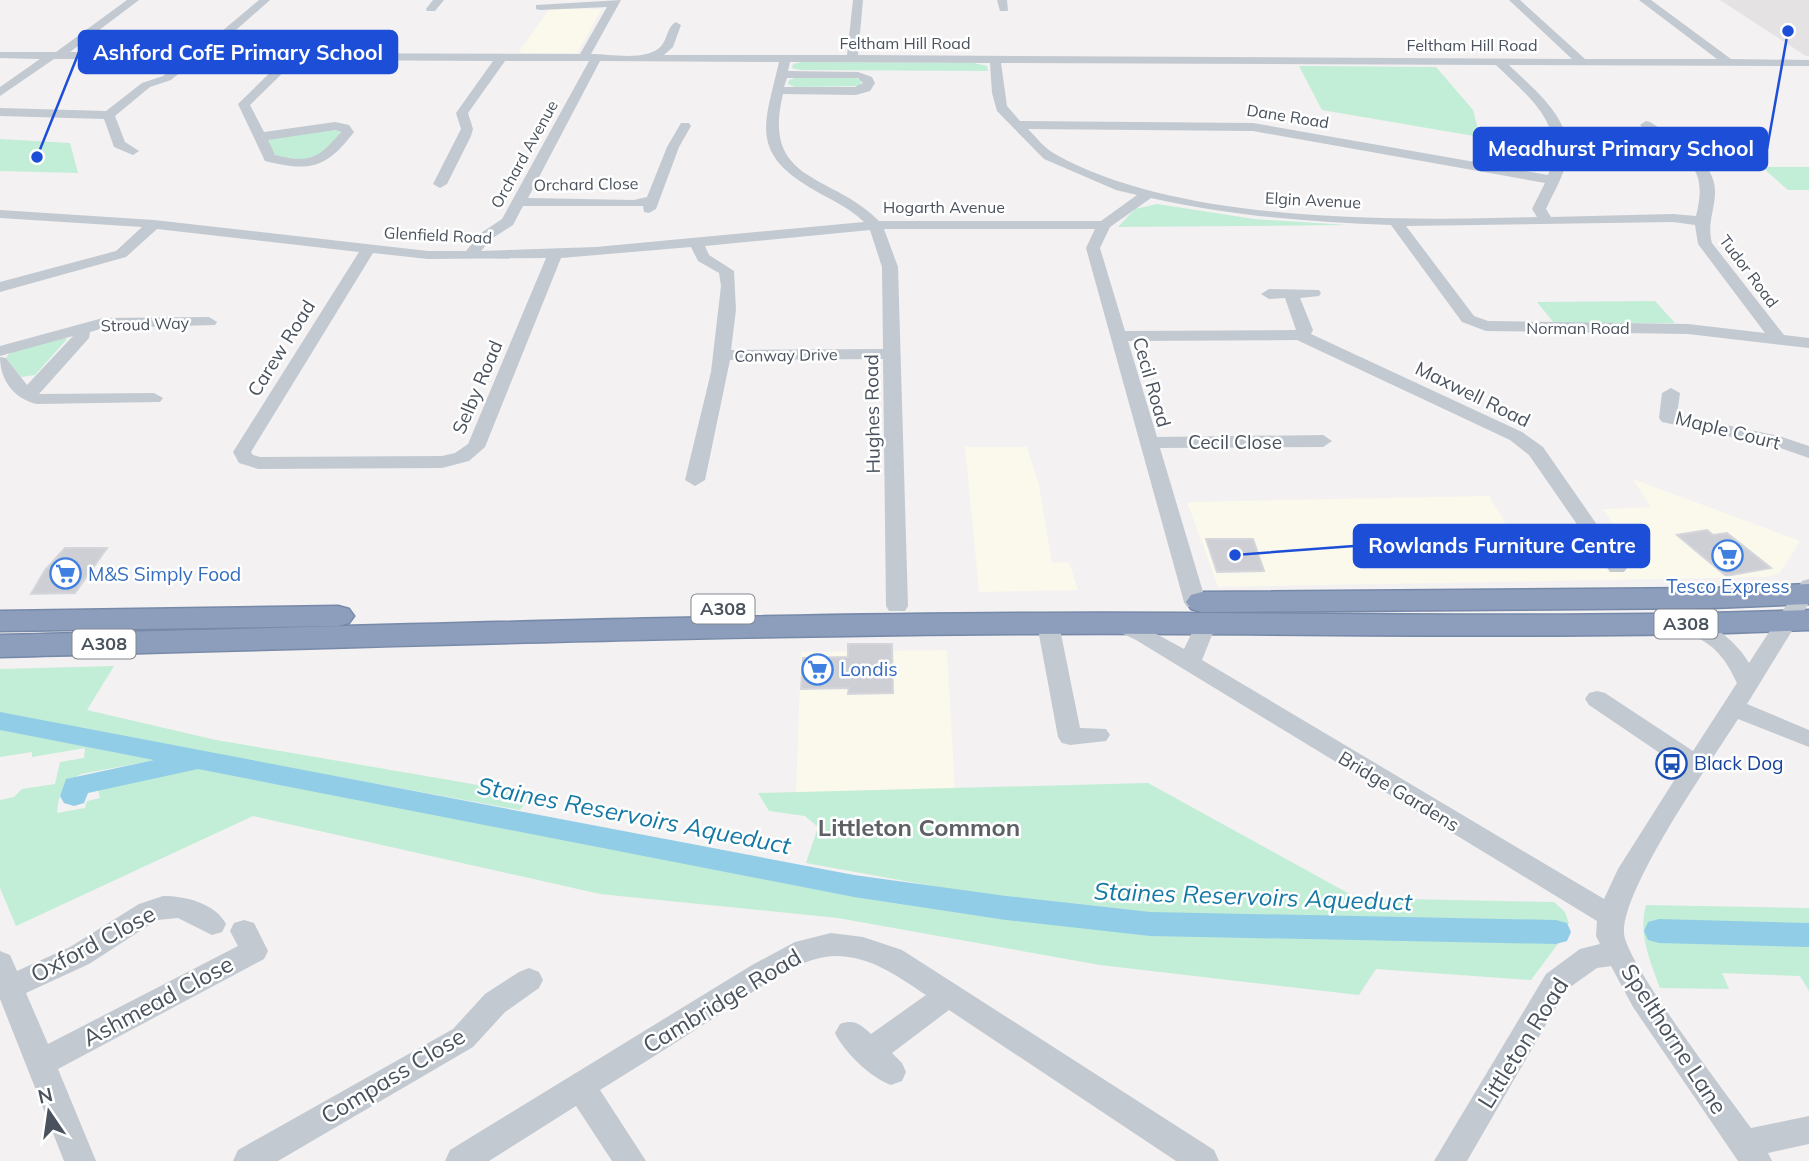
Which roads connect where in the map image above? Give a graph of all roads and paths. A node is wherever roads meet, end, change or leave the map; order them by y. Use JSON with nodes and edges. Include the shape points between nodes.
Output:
{"nodes":[{"id":1,"x":134,"y":0,"type":"edge"},
{"id":2,"x":265,"y":0,"type":"edge"},
{"id":3,"x":439,"y":0,"type":"edge"},
{"id":4,"x":858,"y":0,"type":"edge"},
{"id":5,"x":1514,"y":0,"type":"edge"},
{"id":6,"x":1644,"y":0,"type":"edge"},
{"id":7,"x":615,"y":2,"type":"edge"},
{"id":8,"x":540,"y":7,"type":"dead end"},
{"id":9,"x":431,"y":9,"type":"dead end"},
{"id":10,"x":676,"y":25,"type":"dead end"},
{"id":11,"x":150,"y":35,"type":"dead end"},
{"id":12,"x":218,"y":40,"type":"junction"},
{"id":13,"x":0,"y":55,"type":"edge"},
{"id":14,"x":55,"y":55,"type":"junction"},
{"id":15,"x":196,"y":56,"type":"junction"},
{"id":16,"x":293,"y":56,"type":"junction"},
{"id":17,"x":500,"y":58,"type":"junction"},
{"id":18,"x":589,"y":58,"type":"junction"},
{"id":19,"x":653,"y":58,"type":"junction"},
{"id":20,"x":852,"y":59,"type":"junction"},
{"id":21,"x":995,"y":59,"type":"junction"},
{"id":22,"x":1498,"y":61,"type":"junction"},
{"id":23,"x":1582,"y":62,"type":"junction"},
{"id":24,"x":1729,"y":63,"type":"junction"},
{"id":25,"x":1809,"y":63,"type":"edge"},
{"id":26,"x":784,"y":67,"type":"junction"},
{"id":27,"x":778,"y":90,"type":"junction"},
{"id":28,"x":0,"y":92,"type":"edge"},
{"id":29,"x":0,"y":113,"type":"edge"},
{"id":30,"x":109,"y":115,"type":"junction"},
{"id":31,"x":1015,"y":125,"type":"junction"},
{"id":32,"x":1646,"y":125,"type":"dead end"},
{"id":33,"x":680,"y":127,"type":"dead end"},
{"id":34,"x":259,"y":137,"type":"junction"},
{"id":35,"x":133,"y":151,"type":"dead end"},
{"id":36,"x":1552,"y":180,"type":"junction"},
{"id":37,"x":440,"y":184,"type":"dead end"},
{"id":38,"x":1149,"y":194,"type":"junction"},
{"id":39,"x":519,"y":202,"type":"junction"},
{"id":40,"x":0,"y":214,"type":"edge"},
{"id":41,"x":1546,"y":220,"type":"junction"},
{"id":42,"x":1701,"y":221,"type":"junction"},
{"id":43,"x":1396,"y":222,"type":"junction"},
{"id":44,"x":154,"y":224,"type":"junction"},
{"id":45,"x":875,"y":225,"type":"junction"},
{"id":46,"x":1104,"y":225,"type":"junction"},
{"id":47,"x":697,"y":244,"type":"junction"},
{"id":48,"x":368,"y":249,"type":"junction"},
{"id":49,"x":555,"y":255,"type":"junction"},
{"id":50,"x":471,"y":256,"type":"junction"},
{"id":51,"x":0,"y":287,"type":"edge"},
{"id":52,"x":1292,"y":293,"type":"junction"},
{"id":53,"x":1313,"y":293,"type":"dead end"},
{"id":54,"x":1269,"y":294,"type":"dead end"},
{"id":55,"x":209,"y":322,"type":"dead end"},
{"id":56,"x":80,"y":329,"type":"junction"},
{"id":57,"x":1300,"y":335,"type":"junction"},
{"id":58,"x":1118,"y":336,"type":"junction"},
{"id":59,"x":1778,"y":339,"type":"junction"},
{"id":60,"x":1809,"y":343,"type":"edge"},
{"id":61,"x":0,"y":351,"type":"edge"},
{"id":62,"x":892,"y":354,"type":"junction"},
{"id":63,"x":722,"y":355,"type":"junction"},
{"id":64,"x":0,"y":362,"type":"edge"},
{"id":65,"x":1671,"y":393,"type":"dead end"},
{"id":66,"x":27,"y":396,"type":"junction"},
{"id":67,"x":154,"y":397,"type":"dead end"},
{"id":68,"x":1323,"y":442,"type":"dead end"},
{"id":69,"x":1148,"y":443,"type":"junction"},
{"id":70,"x":1809,"y":452,"type":"edge"},
{"id":71,"x":258,"y":463,"type":"joint"},
{"id":72,"x":695,"y":480,"type":"dead end"},
{"id":73,"x":1617,"y":568,"type":"dead end"},
{"id":74,"x":1804,"y":602,"type":"edge"},
{"id":75,"x":897,"y":606,"type":"junction"},
{"id":76,"x":1205,"y":613,"type":"junction"},
{"id":77,"x":0,"y":621,"type":"edge"},
{"id":78,"x":1119,"y":623,"type":"junction"},
{"id":79,"x":1048,"y":624,"type":"junction"},
{"id":80,"x":1682,"y":624,"type":"junction"},
{"id":81,"x":0,"y":646,"type":"edge"},
{"id":82,"x":1189,"y":663,"type":"junction"},
{"id":83,"x":1747,"y":681,"type":"junction"},
{"id":84,"x":1597,"y":699,"type":"dead end"},
{"id":85,"x":1731,"y":707,"type":"junction"},
{"id":86,"x":1098,"y":736,"type":"dead end"},
{"id":87,"x":1809,"y":739,"type":"edge"},
{"id":88,"x":1695,"y":765,"type":"junction"},
{"id":89,"x":1611,"y":916,"type":"junction"},
{"id":90,"x":212,"y":924,"type":"dead end"},
{"id":91,"x":244,"y":931,"type":"dead end"},
{"id":92,"x":1618,"y":953,"type":"junction"},
{"id":93,"x":5,"y":975,"type":"edge"},
{"id":94,"x":529,"y":980,"type":"dead end"},
{"id":95,"x":948,"y":995,"type":"junction"},
{"id":96,"x":42,"y":1062,"type":"junction"},
{"id":97,"x":891,"y":1072,"type":"dead end"},
{"id":98,"x":580,"y":1086,"type":"junction"},
{"id":99,"x":1809,"y":1130,"type":"edge"},
{"id":100,"x":1751,"y":1153,"type":"edge"},
{"id":101,"x":80,"y":1161,"type":"edge"},
{"id":102,"x":249,"y":1161,"type":"edge"},
{"id":103,"x":461,"y":1161,"type":"edge"},
{"id":104,"x":630,"y":1161,"type":"edge"},
{"id":105,"x":1203,"y":1161,"type":"edge"},
{"id":106,"x":1450,"y":1161,"type":"edge"}],
"edges":[{"from":1,"to":14,"type":"street"},
{"from":2,"to":12,"type":"street"},
{"from":3,"to":9,"type":"street"},
{"from":4,"to":20,"type":"street"},
{"from":5,"to":23,"type":"street"},
{"from":6,"to":24,"type":"street"},
{"from":7,"to":8,"type":"street"},
{"from":7,"to":18,"type":"street","name":"Orchard Avenue"},
{"from":10,"to":19,"type":"street","via":[[667,47]]},
{"from":11,"to":12,"type":"street","via":[[146,38]]},
{"from":12,"to":15,"type":"street"},
{"from":13,"to":14,"type":"street","name":"Feltham Hill Road"},
{"from":14,"to":15,"type":"street","name":"Feltham Hill Road"},
{"from":14,"to":28,"type":"street"},
{"from":15,"to":16,"type":"street","name":"Feltham Hill Road"},
{"from":15,"to":30,"type":"street","via":[[167,78],[146,85]]},
{"from":16,"to":17,"type":"street","name":"Feltham Hill Road"},
{"from":16,"to":34,"type":"street","via":[[244,104]]},
{"from":17,"to":18,"type":"street","name":"Feltham Hill Road"},
{"from":17,"to":37,"type":"street","via":[[462,113],[465,136]]},
{"from":18,"to":19,"type":"street","name":"Feltham Hill Road"},
{"from":18,"to":39,"type":"street","name":"Orchard Avenue"},
{"from":19,"to":26,"type":"street","name":"Feltham Hill Road"},
{"from":20,"to":21,"type":"street","name":"Feltham Hill Road"},
{"from":20,"to":26,"type":"street","name":"Feltham Hill Road"},
{"from":21,"to":22,"type":"street","name":"Feltham Hill Road"},
{"from":21,"to":31,"type":"street","name":"Elgin Avenue","via":[[1003,110]]},
{"from":22,"to":23,"type":"street","name":"Feltham Hill Road"},
{"from":22,"to":36,"type":"street","via":[[1559,131],[1562,155]]},
{"from":23,"to":24,"type":"street","name":"Feltham Hill Road"},
{"from":24,"to":25,"type":"street","name":"Feltham Hill Road"},
{"from":26,"to":27,"type":"street","name":"Hogarth Avenue"},
{"from":26,"to":27,"type":"street","via":[[858,75],[869,83],[856,91]]},
{"from":27,"to":45,"type":"street","name":"Hogarth Avenue","via":[[771,132],[786,163],[811,185],[859,210]]},
{"from":29,"to":30,"type":"street"},
{"from":30,"to":35,"type":"street","via":[[120,144]]},
{"from":31,"to":36,"type":"street","name":"Dane Road","via":[[1253,127]]},
{"from":31,"to":38,"type":"street","name":"Elgin Avenue","via":[[1044,152],[1074,169]]},
{"from":32,"to":42,"type":"street","name":"Tudor Road","via":[[1700,168],[1708,185]]},
{"from":33,"to":39,"type":"street","name":"Orchard Close","via":[[651,204]]},
{"from":34,"to":34,"type":"street","via":[[270,158],[306,164],[328,155],[348,132],[335,126]]},
{"from":36,"to":41,"type":"street","via":[[1539,209]]},
{"from":38,"to":43,"type":"street","name":"Elgin Avenue","via":[[1240,213]]},
{"from":38,"to":46,"type":"street"},
{"from":39,"to":50,"type":"street","name":"Orchard Avenue","via":[[508,222],[485,234]]},
{"from":40,"to":44,"type":"street","name":"Glenfield Road"},
{"from":41,"to":42,"type":"street","name":"Elgin Avenue"},
{"from":41,"to":43,"type":"street","name":"Elgin Avenue"},
{"from":42,"to":59,"type":"street","name":"Tudor Road","via":[[1705,244]]},
{"from":43,"to":59,"type":"street","name":"Norman Road","via":[[1468,318],[1486,326],[1688,329]]},
{"from":44,"to":48,"type":"street","name":"Glenfield Road"},
{"from":44,"to":51,"type":"street","via":[[121,254]]},
{"from":45,"to":46,"type":"street","name":"Hogarth Avenue"},
{"from":45,"to":47,"type":"street","name":"Glenfield Road"},
{"from":45,"to":62,"type":"street","name":"Hughes Road","via":[[890,267]]},
{"from":46,"to":58,"type":"street","name":"Cecil Road","via":[[1093,248]]},
{"from":47,"to":49,"type":"street","name":"Glenfield Road"},
{"from":47,"to":63,"type":"street","name":"Conway Drive","via":[[703,258],[726,271],[730,279]]},
{"from":48,"to":50,"type":"street","name":"Glenfield Road"},
{"from":48,"to":71,"type":"street","name":"Carew Road","via":[[242,452],[246,459]]},
{"from":49,"to":50,"type":"street","name":"Glenfield Road"},
{"from":49,"to":71,"type":"street","name":"Selby Road","via":[[476,447],[462,457],[442,462]]},
{"from":52,"to":53,"type":"street"},
{"from":52,"to":54,"type":"street"},
{"from":52,"to":57,"type":"street","via":[[1305,330]]},
{"from":55,"to":56,"type":"street","name":"Stroud Way","via":[[103,323]]},
{"from":56,"to":61,"type":"street","name":"Stroud Way"},
{"from":56,"to":66,"type":"street","via":[[83,335]]},
{"from":57,"to":58,"type":"street","name":"Maxwell Road"},
{"from":57,"to":73,"type":"street","name":"Maxwell Road","via":[[1516,436],[1536,451]]},
{"from":58,"to":69,"type":"street","name":"Cecil Road"},
{"from":59,"to":60,"type":"street","name":"Norman Road"},
{"from":62,"to":63,"type":"street","name":"Conway Drive"},
{"from":62,"to":75,"type":"street","name":"Hughes Road"},
{"from":63,"to":72,"type":"street","name":"Conway Drive"},
{"from":64,"to":66,"type":"street"},
{"from":65,"to":70,"type":"street","name":"Maple Court","via":[[1668,418]]},
{"from":66,"to":67,"type":"street"},
{"from":68,"to":69,"type":"street","name":"Cecil Close"},
{"from":69,"to":76,"type":"street","name":"Cecil Road"},
{"from":74,"to":76,"type":"highway","number":"A308","via":[[1752,608],[1712,598]]},
{"from":74,"to":80,"type":"highway","number":"A308"},
{"from":74,"to":83,"type":"street"},
{"from":75,"to":76,"type":"highway","number":"A308"},
{"from":75,"to":77,"type":"highway","number":"A308"},
{"from":76,"to":78,"type":"highway","number":"A308"},
{"from":76,"to":80,"type":"highway","number":"A308"},
{"from":76,"to":82,"type":"street","via":[[1203,631]]},
{"from":78,"to":79,"type":"highway","number":"A308"},
{"from":78,"to":82,"type":"street","name":"Bridge Gardens"},
{"from":79,"to":81,"type":"highway","number":"A308"},
{"from":79,"to":86,"type":"street","via":[[1070,737]]},
{"from":80,"to":83,"type":"street","via":[[1716,637],[1741,665]]},
{"from":82,"to":89,"type":"street","name":"Bridge Gardens"},
{"from":83,"to":85,"type":"street"},
{"from":84,"to":88,"type":"street"},
{"from":85,"to":87,"type":"street"},
{"from":85,"to":88,"type":"street"},
{"from":88,"to":89,"type":"street","via":[[1627,876]]},
{"from":89,"to":92,"type":"street","name":"Spelthorne Lane","via":[[1610,936]]},
{"from":90,"to":93,"type":"street","name":"Oxford Close","via":[[197,912],[165,906],[149,911],[88,950]]},
{"from":91,"to":96,"type":"street","name":"Ashmead Close","via":[[254,951]]},
{"from":92,"to":100,"type":"street","name":"Spelthorne Lane","via":[[1643,998]]},
{"from":92,"to":106,"type":"street","name":"Littleton Road","via":[[1590,957],[1556,982]]},
{"from":93,"to":96,"type":"street"},
{"from":94,"to":102,"type":"street","name":"Compass Close","via":[[495,1003],[463,1038]]},
{"from":95,"to":97,"type":"street","via":[[860,1043]]},
{"from":95,"to":98,"type":"street","name":"Cambridge Road","via":[[874,951],[812,947]]},
{"from":95,"to":105,"type":"street","name":"Cambridge Road"},
{"from":96,"to":101,"type":"street"},
{"from":98,"to":103,"type":"street","name":"Cambridge Road"},
{"from":98,"to":104,"type":"street"},
{"from":99,"to":100,"type":"street"}]}
